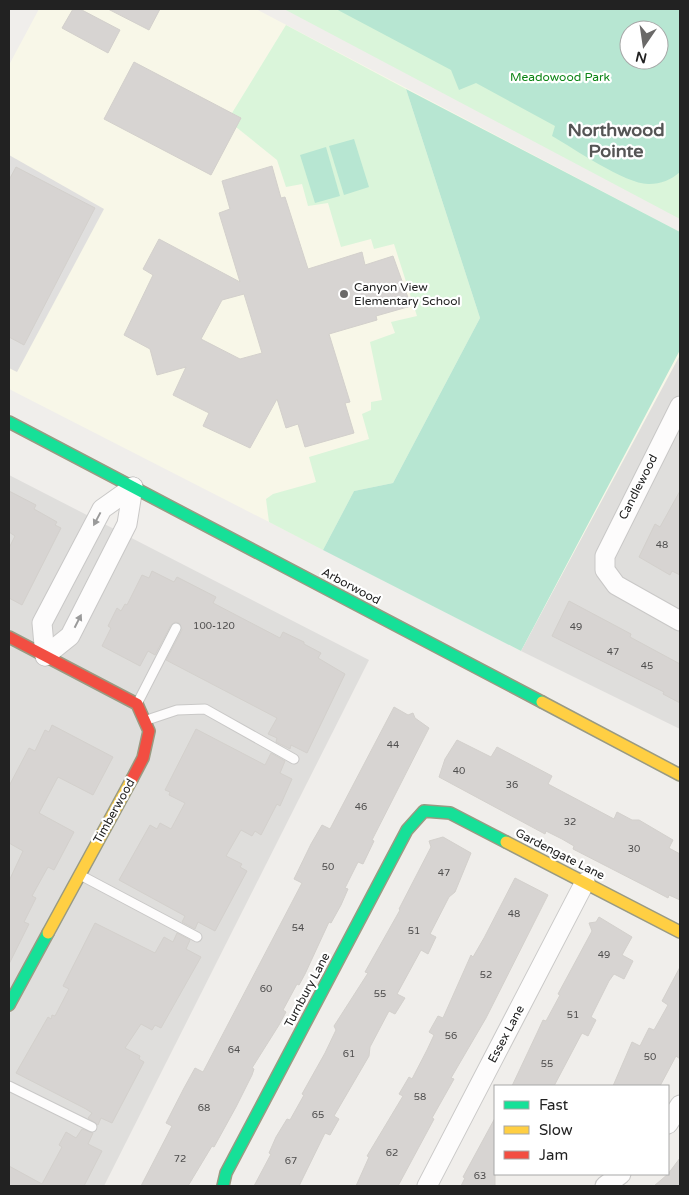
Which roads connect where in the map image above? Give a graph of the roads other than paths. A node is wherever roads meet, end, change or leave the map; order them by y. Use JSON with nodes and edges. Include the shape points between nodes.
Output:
{"nodes":[{"id":1,"x":680,"y":406,"type":"edge"},
{"id":2,"x":9,"y":422,"type":"edge"},
{"id":3,"x":133,"y":487,"type":"junction"},
{"id":4,"x":680,"y":621,"type":"edge"},
{"id":5,"x":176,"y":628,"type":"dead end"},
{"id":6,"x":9,"y":637,"type":"edge"},
{"id":7,"x":45,"y":656,"type":"junction"},
{"id":8,"x":137,"y":704,"type":"junction"},
{"id":9,"x":145,"y":721,"type":"junction"},
{"id":10,"x":294,"y":759,"type":"dead end"},
{"id":11,"x":680,"y":775,"type":"edge"},
{"id":12,"x":424,"y":810,"type":"joint"},
{"id":13,"x":80,"y":875,"type":"junction"},
{"id":14,"x":585,"y":882,"type":"junction"},
{"id":15,"x":680,"y":932,"type":"edge"},
{"id":16,"x":197,"y":937,"type":"dead end"},
{"id":17,"x":9,"y":1005,"type":"edge"},
{"id":18,"x":9,"y":1086,"type":"edge"},
{"id":19,"x":680,"y":1105,"type":"edge"},
{"id":20,"x":669,"y":1122,"type":"edge"},
{"id":21,"x":92,"y":1127,"type":"dead end"},
{"id":22,"x":620,"y":1175,"type":"edge"},
{"id":23,"x":223,"y":1186,"type":"edge"},
{"id":24,"x":426,"y":1186,"type":"edge"},
{"id":25,"x":605,"y":1186,"type":"edge"}],
"edges":[{"from":1,"to":4,"type":"street","name":"Candlewood","via":[[605,556],[605,570],[616,585]]},
{"from":2,"to":3,"type":"street","name":"Arborwood"},
{"from":7,"to":3,"type":"street","one_way":true,"via":[[70,636],[128,524]]},
{"from":3,"to":7,"type":"street","one_way":true,"via":[[102,508],[42,623]]},
{"from":3,"to":11,"type":"street","name":"Arborwood"},
{"from":5,"to":8,"type":"lane"},
{"from":6,"to":7,"type":"street"},
{"from":7,"to":8,"type":"street"},
{"from":8,"to":9,"type":"street","name":"Timberwood"},
{"from":9,"to":10,"type":"lane","via":[[176,710],[205,709]]},
{"from":9,"to":13,"type":"street","name":"Timberwood","via":[[149,731],[143,758]]},
{"from":12,"to":14,"type":"street","name":"Gardengate Lane","via":[[450,813]]},
{"from":12,"to":23,"type":"street","name":"Turnbury Lane","via":[[407,830],[226,1173]]},
{"from":13,"to":16,"type":"lane"},
{"from":13,"to":17,"type":"street","name":"Timberwood"},
{"from":14,"to":15,"type":"street","name":"Gardengate Lane"},
{"from":14,"to":24,"type":"street","name":"Essex Lane"},
{"from":18,"to":21,"type":"lane"},
{"from":19,"to":20,"type":"street"},
{"from":22,"to":25,"type":"street"}]}
